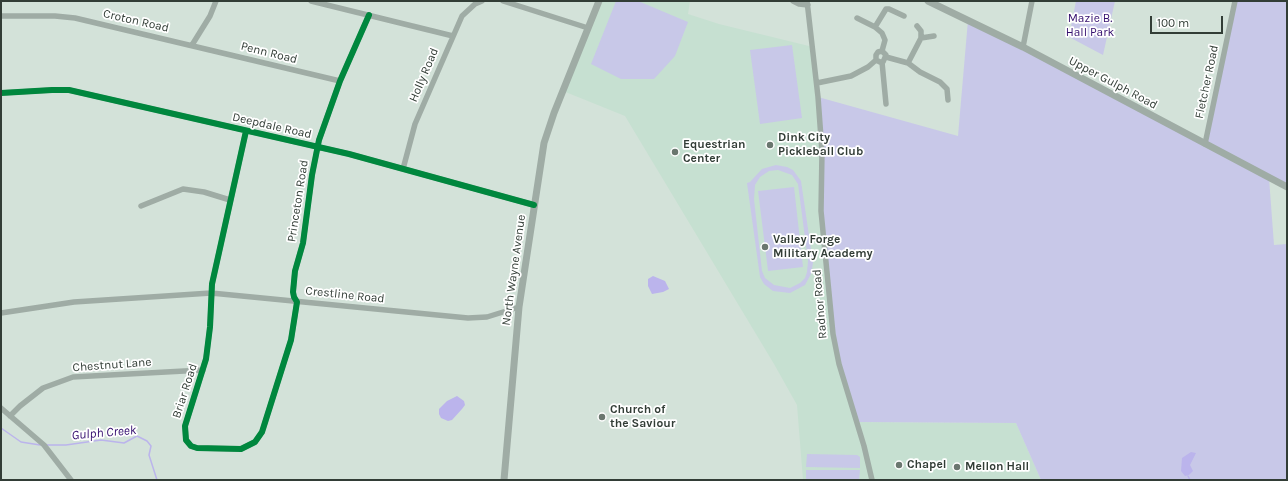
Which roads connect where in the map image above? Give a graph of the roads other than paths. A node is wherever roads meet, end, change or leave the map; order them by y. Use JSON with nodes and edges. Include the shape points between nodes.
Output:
{"nodes":[{"id":1,"x":216,"y":1,"type":"edge"},
{"id":2,"x":311,"y":1,"type":"edge"},
{"id":3,"x":482,"y":1,"type":"edge"},
{"id":4,"x":503,"y":1,"type":"edge"},
{"id":5,"x":599,"y":1,"type":"edge"},
{"id":6,"x":794,"y":1,"type":"edge"},
{"id":7,"x":928,"y":1,"type":"edge"},
{"id":8,"x":1032,"y":1,"type":"edge"},
{"id":9,"x":1235,"y":1,"type":"edge"},
{"id":10,"x":807,"y":3,"type":"edge"},
{"id":11,"x":369,"y":15,"type":"junction"},
{"id":12,"x":1,"y":16,"type":"edge"},
{"id":13,"x":904,"y":16,"type":"dead end"},
{"id":14,"x":857,"y":18,"type":"dead end"},
{"id":15,"x":917,"y":26,"type":"dead end"},
{"id":16,"x":875,"y":27,"type":"junction"},
{"id":17,"x":588,"y":28,"type":"junction"},
{"id":18,"x":453,"y":36,"type":"junction"},
{"id":19,"x":934,"y":36,"type":"dead end"},
{"id":20,"x":921,"y":38,"type":"junction"},
{"id":21,"x":192,"y":45,"type":"junction"},
{"id":22,"x":1023,"y":47,"type":"junction"},
{"id":23,"x":882,"y":51,"type":"junction"},
{"id":24,"x":886,"y":57,"type":"junction"},
{"id":25,"x":879,"y":61,"type":"junction"},
{"id":26,"x":908,"y":63,"type":"junction"},
{"id":27,"x":340,"y":81,"type":"junction"},
{"id":28,"x":817,"y":83,"type":"junction"},
{"id":29,"x":1,"y":93,"type":"edge"},
{"id":30,"x":948,"y":100,"type":"dead end"},
{"id":31,"x":886,"y":104,"type":"dead end"},
{"id":32,"x":246,"y":131,"type":"junction"},
{"id":33,"x":1205,"y":144,"type":"junction"},
{"id":34,"x":317,"y":148,"type":"junction"},
{"id":35,"x":403,"y":169,"type":"junction"},
{"id":36,"x":1287,"y":187,"type":"edge"},
{"id":37,"x":230,"y":200,"type":"junction"},
{"id":38,"x":534,"y":205,"type":"junction"},
{"id":39,"x":141,"y":206,"type":"dead end"},
{"id":40,"x":211,"y":293,"type":"junction"},
{"id":41,"x":297,"y":302,"type":"junction"},
{"id":42,"x":519,"y":307,"type":"junction"},
{"id":43,"x":1,"y":313,"type":"edge"},
{"id":44,"x":203,"y":370,"type":"junction"},
{"id":45,"x":1,"y":408,"type":"edge"},
{"id":46,"x":10,"y":416,"type":"junction"},
{"id":47,"x":71,"y":480,"type":"edge"},
{"id":48,"x":504,"y":480,"type":"edge"},
{"id":49,"x":872,"y":480,"type":"edge"}],
"edges":[{"from":1,"to":21,"type":"street"},
{"from":2,"to":11,"type":"street"},
{"from":3,"to":18,"type":"street","name":"Holly Road","via":[[462,16]]},
{"from":4,"to":17,"type":"street"},
{"from":5,"to":17,"type":"street","name":"North Wayne Avenue"},
{"from":6,"to":10,"type":"street","via":[[799,4]]},
{"from":7,"to":22,"type":"street","name":"Upper Gulph Road"},
{"from":8,"to":22,"type":"street"},
{"from":9,"to":33,"type":"street","name":"Fletcher Road"},
{"from":10,"to":28,"type":"street","name":"Radnor Road"},
{"from":11,"to":18,"type":"street"},
{"from":11,"to":27,"type":"street","name":"Princeton Road"},
{"from":12,"to":21,"type":"street","name":"Croton Road","via":[[66,17]]},
{"from":13,"to":16,"type":"street","via":[[886,9]]},
{"from":14,"to":16,"type":"street"},
{"from":15,"to":20,"type":"street","via":[[921,30]]},
{"from":16,"to":23,"type":"street","via":[[885,40]]},
{"from":17,"to":38,"type":"street","name":"North Wayne Avenue","via":[[547,131]]},
{"from":18,"to":35,"type":"street","name":"Holly Road","via":[[415,124]]},
{"from":19,"to":20,"type":"street"},
{"from":20,"to":26,"type":"street"},
{"from":21,"to":27,"type":"street","name":"Penn Road"},
{"from":22,"to":33,"type":"street","name":"Upper Gulph Road"},
{"from":23,"to":24,"type":"street"},
{"from":23,"to":25,"type":"street","via":[[876,54]]},
{"from":24,"to":25,"type":"street"},
{"from":24,"to":26,"type":"street"},
{"from":25,"to":28,"type":"street","via":[[851,76]]},
{"from":25,"to":31,"type":"street"},
{"from":26,"to":30,"type":"street","via":[[944,85]]},
{"from":27,"to":34,"type":"street","name":"Princeton Road"},
{"from":28,"to":49,"type":"street","name":"Radnor Road","via":[[822,152],[822,211],[833,334]]},
{"from":29,"to":32,"type":"street","name":"Deepdale Road","via":[[69,90]]},
{"from":32,"to":34,"type":"street","name":"Deepdale Road"},
{"from":32,"to":37,"type":"street","name":"Briar Road"},
{"from":33,"to":36,"type":"street","name":"Upper Gulph Road"},
{"from":34,"to":35,"type":"street","name":"Deepdale Road"},
{"from":34,"to":41,"type":"street","name":"Princeton Road","via":[[303,243],[295,271],[293,292]]},
{"from":35,"to":38,"type":"street","name":"Deepdale Road"},
{"from":37,"to":39,"type":"street","via":[[183,189]]},
{"from":37,"to":40,"type":"street","name":"Briar Road"},
{"from":38,"to":42,"type":"street","name":"North Wayne Avenue"},
{"from":40,"to":41,"type":"street","name":"Crestline Road"},
{"from":40,"to":43,"type":"street","name":"Crestline Road","via":[[74,302]]},
{"from":40,"to":44,"type":"street","name":"Briar Road","via":[[209,340]]},
{"from":41,"to":42,"type":"street","name":"Crestline Road","via":[[468,318],[487,317]]},
{"from":41,"to":44,"type":"street","name":"Briar Road","via":[[291,340],[277,389],[262,432],[251,445],[237,450],[201,449],[191,446],[186,440],[184,430]]},
{"from":42,"to":48,"type":"street","name":"North Wayne Avenue"},
{"from":44,"to":46,"type":"street","name":"Chestnut Lane","via":[[73,378],[43,388]]},
{"from":45,"to":46,"type":"street"},
{"from":46,"to":47,"type":"street","via":[[44,445]]}]}
